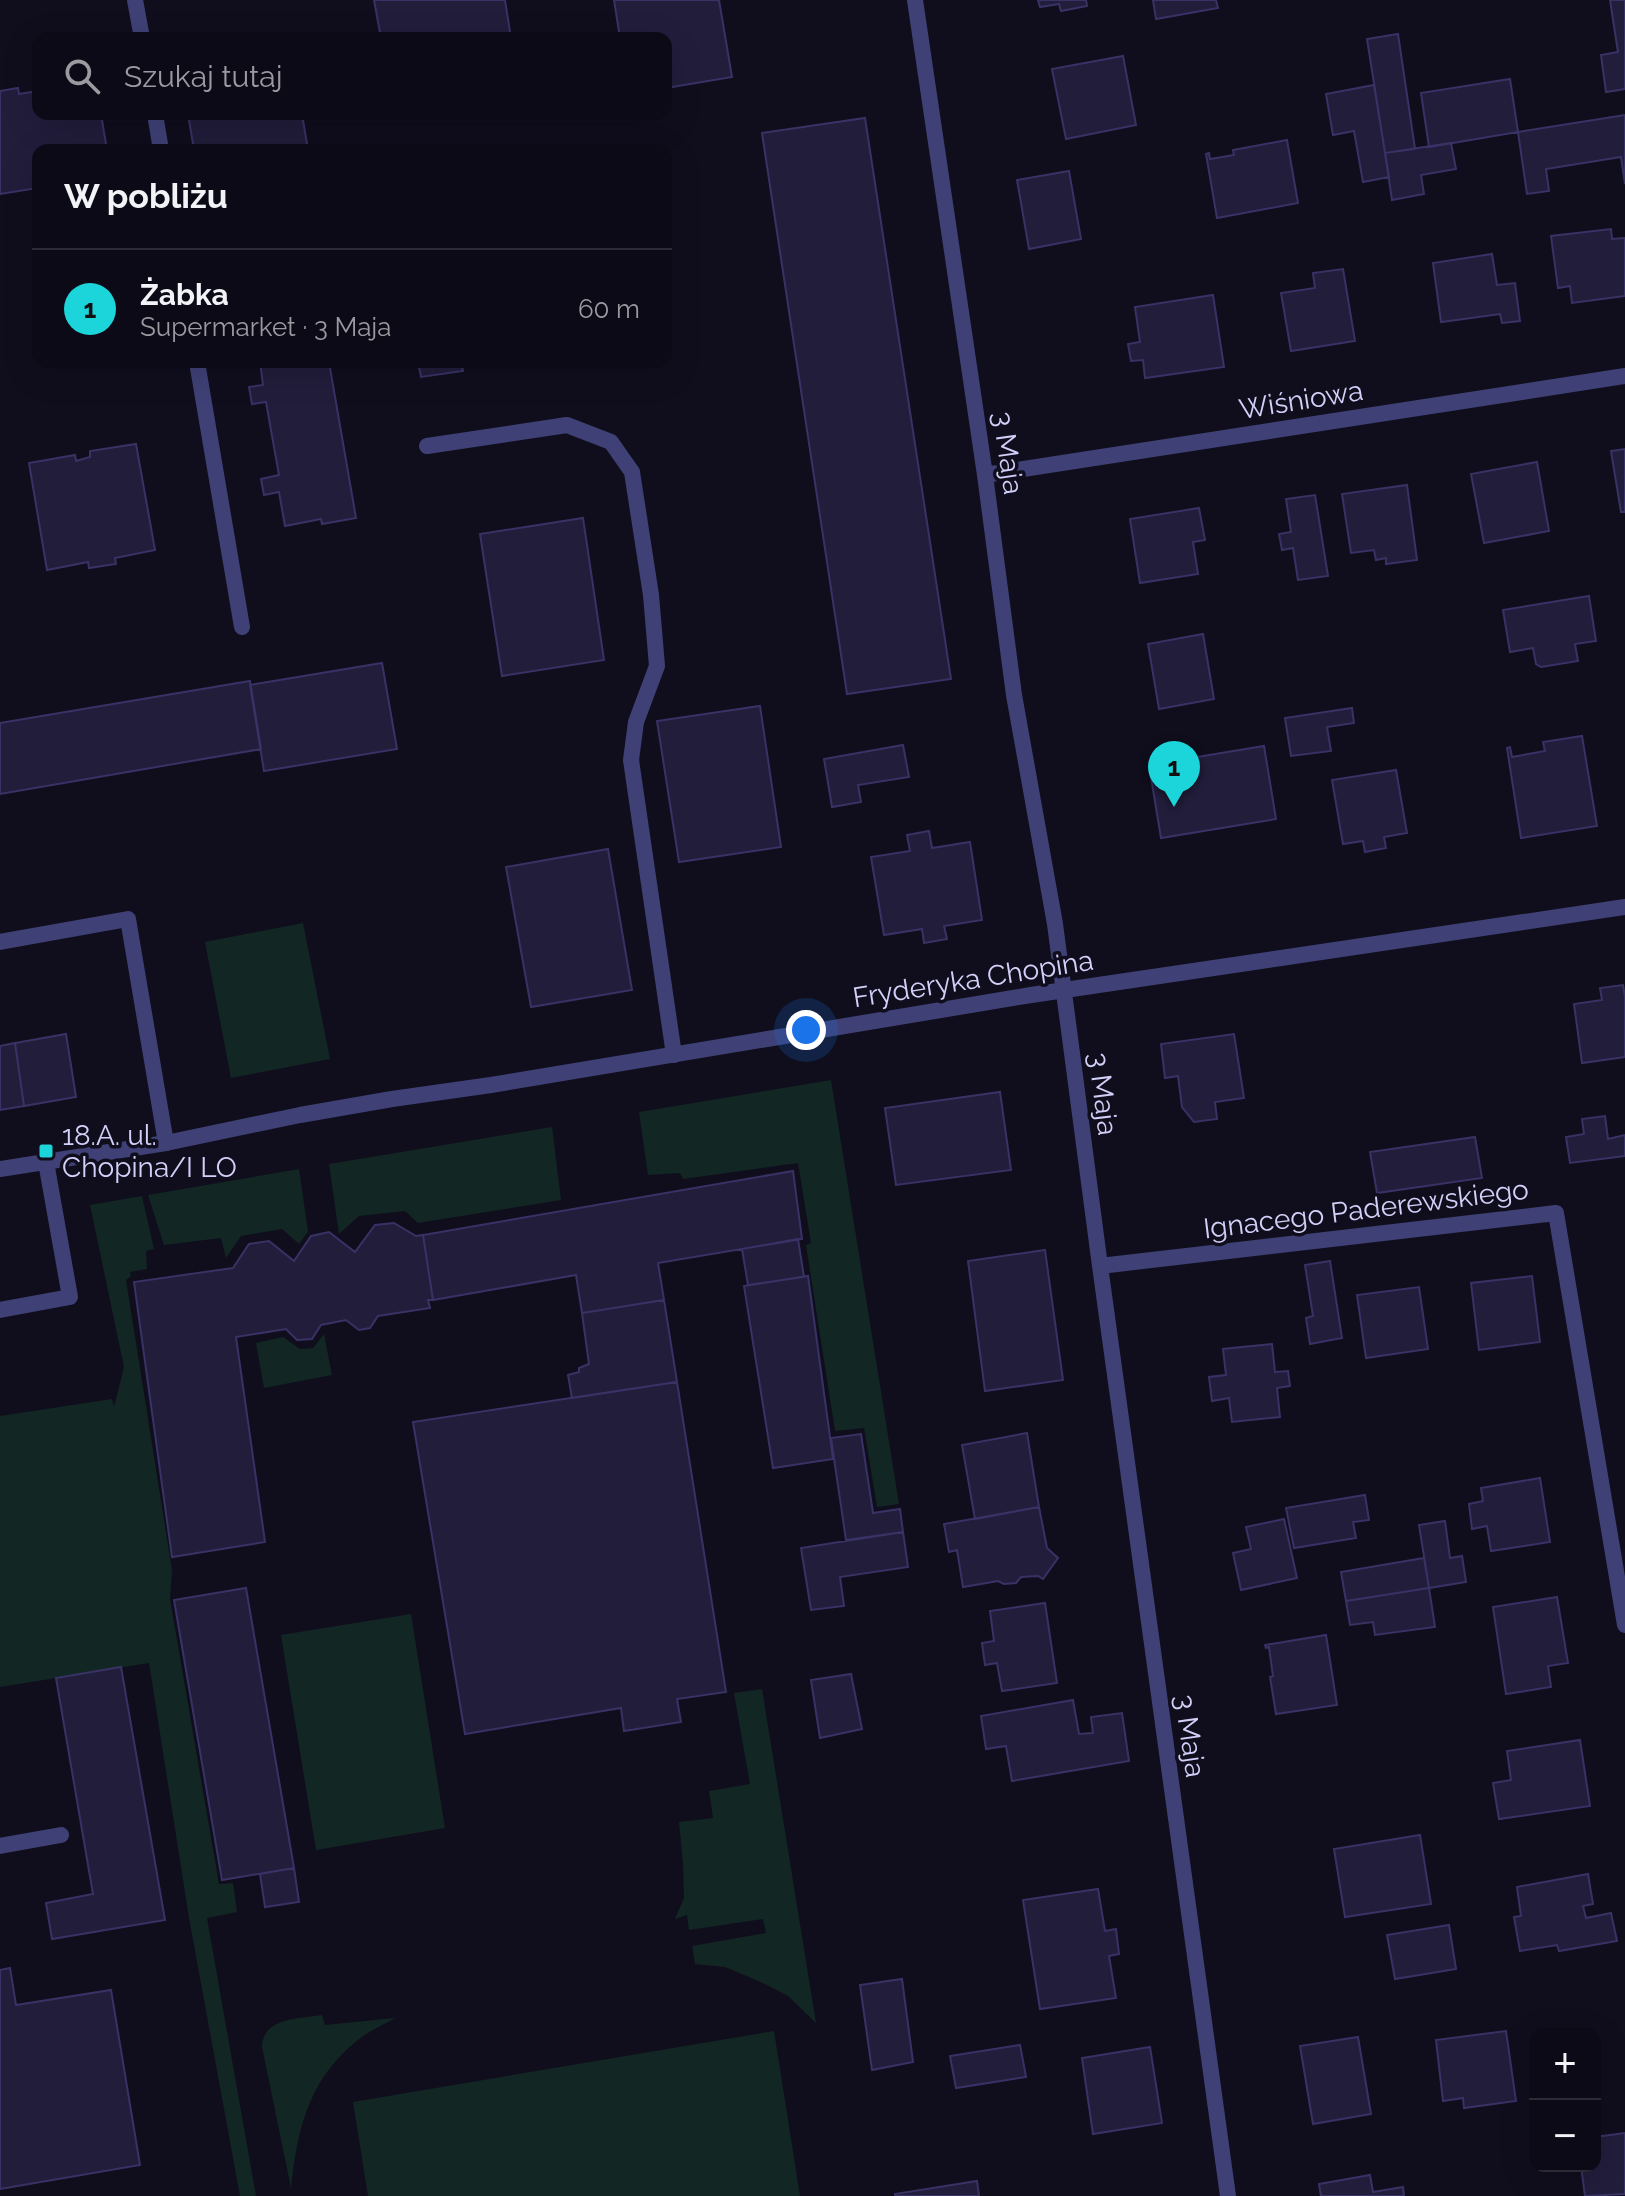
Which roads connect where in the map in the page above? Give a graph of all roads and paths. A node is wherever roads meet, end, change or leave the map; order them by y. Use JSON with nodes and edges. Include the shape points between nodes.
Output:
{"nodes":[{"id":1,"x":135,"y":0,"type":"edge"},
{"id":2,"x":915,"y":0,"type":"edge"},
{"id":3,"x":141,"y":32,"type":"edge"},
{"id":4,"x":156,"y":120,"type":"edge"},
{"id":5,"x":160,"y":144,"type":"edge"},
{"id":6,"x":198,"y":368,"type":"edge"},
{"id":7,"x":1625,"y":376,"type":"edge"},
{"id":8,"x":427,"y":446,"type":"dead end"},
{"id":9,"x":985,"y":475,"type":"junction"},
{"id":10,"x":242,"y":627,"type":"dead end"},
{"id":11,"x":1625,"y":907,"type":"edge"},
{"id":12,"x":0,"y":942,"type":"edge"},
{"id":13,"x":1064,"y":990,"type":"junction"},
{"id":14,"x":674,"y":1055,"type":"junction"},
{"id":15,"x":166,"y":1143,"type":"junction"},
{"id":16,"x":46,"y":1162,"type":"junction"},
{"id":17,"x":0,"y":1169,"type":"edge"},
{"id":18,"x":1100,"y":1266,"type":"junction"},
{"id":19,"x":0,"y":1310,"type":"edge"},
{"id":20,"x":1625,"y":1625,"type":"edge"},
{"id":21,"x":61,"y":1835,"type":"dead end"},
{"id":22,"x":0,"y":1846,"type":"edge"},
{"id":23,"x":1228,"y":2196,"type":"edge"}],
"edges":[{"from":1,"to":3,"type":"street"},
{"from":2,"to":9,"type":"street","name":"3 Maja"},
{"from":4,"to":5,"type":"street"},
{"from":6,"to":10,"type":"street"},
{"from":7,"to":9,"type":"street","name":"Wiśniowa"},
{"from":8,"to":14,"type":"street","via":[[567,425],[611,442],[632,472],[657,666],[636,722],[631,760]]},
{"from":9,"to":13,"type":"street","name":"3 Maja","via":[[1014,695]]},
{"from":11,"to":13,"type":"street","name":"Fryderyka Chopina"},
{"from":12,"to":15,"type":"street","via":[[128,919]]},
{"from":13,"to":14,"type":"street","name":"Fryderyka Chopina"},
{"from":13,"to":18,"type":"street","name":"3 Maja"},
{"from":14,"to":15,"type":"street","name":"Fryderyka Chopina","via":[[300,1115]]},
{"from":15,"to":16,"type":"street","name":"Fryderyka Chopina"},
{"from":16,"to":17,"type":"street","name":"Fryderyka Chopina"},
{"from":16,"to":19,"type":"street","via":[[70,1297]]},
{"from":18,"to":20,"type":"street","name":"Ignacego Paderewskiego","via":[[1556,1213]]},
{"from":18,"to":23,"type":"street","name":"3 Maja"},
{"from":21,"to":22,"type":"street"}]}
